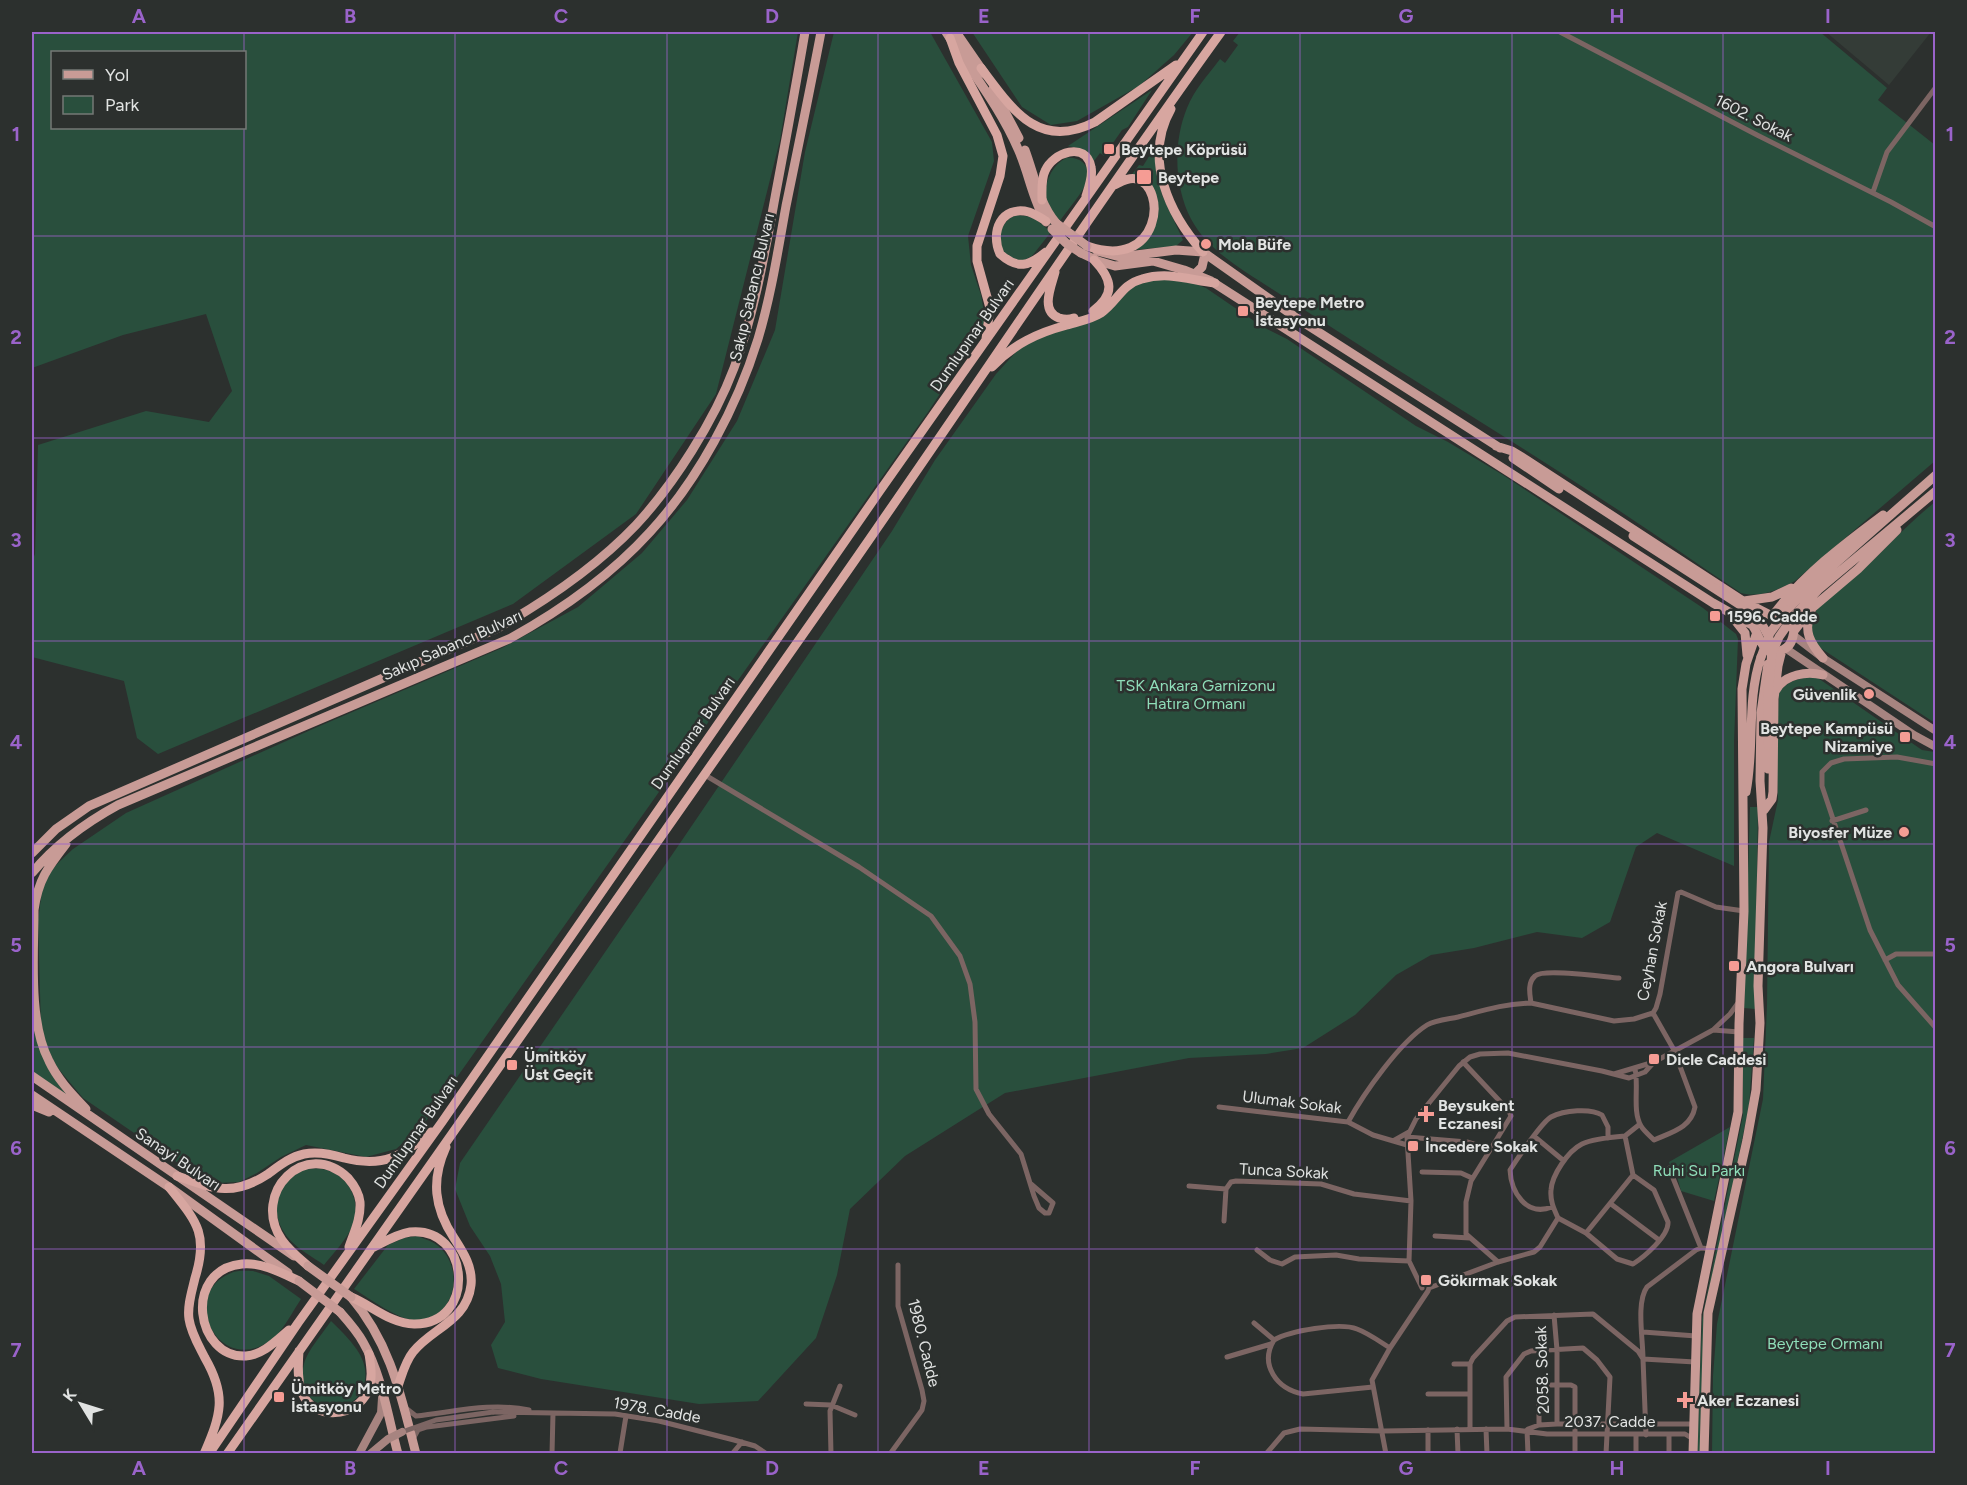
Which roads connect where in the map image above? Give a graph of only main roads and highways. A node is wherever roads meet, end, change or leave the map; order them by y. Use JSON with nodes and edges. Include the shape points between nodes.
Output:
{"nodes":[{"id":1,"x":805,"y":32,"type":"edge"},
{"id":2,"x":820,"y":32,"type":"edge"},
{"id":3,"x":1203,"y":32,"type":"edge"},
{"id":4,"x":1221,"y":32,"type":"edge"},
{"id":5,"x":951,"y":34,"type":"edge"},
{"id":6,"x":1185,"y":58,"type":"junction"},
{"id":7,"x":981,"y":68,"type":"junction"},
{"id":8,"x":1181,"y":87,"type":"junction"},
{"id":9,"x":1112,"y":187,"type":"junction"},
{"id":10,"x":1042,"y":200,"type":"junction"},
{"id":11,"x":1083,"y":204,"type":"junction"},
{"id":12,"x":1051,"y":224,"type":"junction"},
{"id":13,"x":1055,"y":245,"type":"junction"},
{"id":14,"x":1084,"y":250,"type":"junction"},
{"id":15,"x":1188,"y":251,"type":"junction"},
{"id":16,"x":1204,"y":253,"type":"junction"},
{"id":17,"x":1094,"y":260,"type":"junction"},
{"id":18,"x":1057,"y":265,"type":"junction"},
{"id":19,"x":1191,"y":273,"type":"junction"},
{"id":20,"x":1215,"y":283,"type":"junction"},
{"id":21,"x":984,"y":344,"type":"junction"},
{"id":22,"x":976,"y":384,"type":"junction"},
{"id":23,"x":1496,"y":446,"type":"junction"},
{"id":24,"x":1935,"y":475,"type":"edge"},
{"id":25,"x":1935,"y":491,"type":"edge"},
{"id":26,"x":1913,"y":496,"type":"junction"},
{"id":27,"x":1923,"y":501,"type":"junction"},
{"id":28,"x":1708,"y":577,"type":"junction"},
{"id":29,"x":1803,"y":581,"type":"junction"},
{"id":30,"x":1698,"y":593,"type":"junction"},
{"id":31,"x":1743,"y":601,"type":"junction"},
{"id":32,"x":1713,"y":603,"type":"junction"},
{"id":33,"x":1812,"y":608,"type":"junction"},
{"id":34,"x":1772,"y":614,"type":"junction"},
{"id":35,"x":1790,"y":614,"type":"junction"},
{"id":36,"x":1759,"y":630,"type":"junction"},
{"id":37,"x":1793,"y":633,"type":"junction"},
{"id":38,"x":1784,"y":649,"type":"junction"},
{"id":39,"x":1823,"y":658,"type":"junction"},
{"id":40,"x":1748,"y":661,"type":"junction"},
{"id":41,"x":1769,"y":662,"type":"junction"},
{"id":42,"x":1823,"y":675,"type":"junction"},
{"id":43,"x":1869,"y":687,"type":"junction"},
{"id":44,"x":1775,"y":692,"type":"junction"},
{"id":45,"x":1878,"y":692,"type":"junction"},
{"id":46,"x":1865,"y":703,"type":"junction"},
{"id":47,"x":1935,"y":731,"type":"edge"},
{"id":48,"x":1935,"y":747,"type":"edge"},
{"id":49,"x":1745,"y":800,"type":"junction"},
{"id":50,"x":1764,"y":810,"type":"junction"},
{"id":51,"x":78,"y":830,"type":"junction"},
{"id":52,"x":46,"y":839,"type":"junction"},
{"id":53,"x":32,"y":848,"type":"edge"},
{"id":54,"x":32,"y":853,"type":"edge"},
{"id":55,"x":32,"y":873,"type":"edge"},
{"id":56,"x":1735,"y":1013,"type":"junction"},
{"id":57,"x":1759,"y":1013,"type":"junction"},
{"id":58,"x":1739,"y":1032,"type":"junction"},
{"id":59,"x":1759,"y":1033,"type":"junction"},
{"id":60,"x":32,"y":1076,"type":"edge"},
{"id":61,"x":32,"y":1095,"type":"edge"},
{"id":62,"x":32,"y":1105,"type":"edge"},
{"id":63,"x":64,"y":1118,"type":"junction"},
{"id":64,"x":97,"y":1122,"type":"junction"},
{"id":65,"x":442,"y":1122,"type":"junction"},
{"id":66,"x":455,"y":1128,"type":"junction"},
{"id":67,"x":177,"y":1176,"type":"junction"},
{"id":68,"x":169,"y":1187,"type":"junction"},
{"id":69,"x":370,"y":1249,"type":"junction"},
{"id":70,"x":345,"y":1258,"type":"junction"},
{"id":71,"x":308,"y":1266,"type":"junction"},
{"id":72,"x":298,"y":1281,"type":"junction"},
{"id":73,"x":351,"y":1297,"type":"junction"},
{"id":74,"x":298,"y":1323,"type":"junction"},
{"id":75,"x":299,"y":1350,"type":"junction"},
{"id":76,"x":369,"y":1354,"type":"junction"},
{"id":77,"x":398,"y":1386,"type":"junction"},
{"id":78,"x":381,"y":1392,"type":"junction"},
{"id":79,"x":402,"y":1432,"type":"road end"},
{"id":80,"x":204,"y":1454,"type":"edge"},
{"id":81,"x":209,"y":1454,"type":"edge"},
{"id":82,"x":227,"y":1454,"type":"edge"},
{"id":83,"x":359,"y":1454,"type":"edge"},
{"id":84,"x":370,"y":1454,"type":"edge"},
{"id":85,"x":398,"y":1454,"type":"edge"},
{"id":86,"x":416,"y":1454,"type":"edge"},
{"id":87,"x":1693,"y":1454,"type":"edge"},
{"id":88,"x":1704,"y":1454,"type":"edge"}],
"edges":[{"from":1,"to":52,"type":"main road","name":"Sakıp Sabancı Bulvarı","via":[[762,270],[734,369],[688,456],[636,525],[566,585],[498,628],[89,806]]},
{"from":2,"to":51,"type":"main road","name":"Sakıp Sabancı Bulvarı","via":[[770,288],[744,379],[724,425],[650,533],[578,596],[509,639],[137,796]]},
{"from":3,"to":6,"type":"highway","name":"Dumlupınar Bulvarı"},
{"from":4,"to":8,"type":"highway","name":"Dumlupınar Bulvarı"},
{"from":5,"to":7,"type":"main road"},
{"from":5,"to":12,"type":"main road","via":[[1006,125],[1037,204]]},
{"from":5,"to":21,"type":"highway","via":[[952,50],[1000,142],[1003,156],[977,246],[990,308]]},
{"from":6,"to":7,"type":"highway","via":[[1095,122],[1057,133],[1032,125],[1017,114]]},
{"from":6,"to":11,"type":"highway","name":"Dumlupınar Bulvarı"},
{"from":7,"to":10,"type":"main road","via":[[1017,132]]},
{"from":8,"to":9,"type":"highway","name":"Dumlupınar Bulvarı"},
{"from":8,"to":16,"type":"highway","via":[[1162,131],[1161,171],[1179,222]]},
{"from":9,"to":14,"type":"highway","via":[[1130,178],[1145,183],[1151,193],[1154,222],[1137,244],[1125,251]]},
{"from":9,"to":18,"type":"highway","name":"Dumlupınar Bulvarı"},
{"from":10,"to":11,"type":"highway","via":[[1044,172],[1050,162],[1059,154],[1075,152],[1084,155],[1092,170]]},
{"from":10,"to":12,"type":"main road"},
{"from":11,"to":13,"type":"highway","name":"Dumlupınar Bulvarı"},
{"from":12,"to":13,"type":"highway","via":[[1031,212],[1010,214],[997,228],[997,248],[1010,262],[1022,265]]},
{"from":12,"to":14,"type":"main road","bridge":true},
{"from":13,"to":21,"type":"highway","name":"Dumlupınar Bulvarı"},
{"from":14,"to":15,"type":"main road","via":[[1116,256]]},
{"from":14,"to":17,"type":"main road"},
{"from":15,"to":16,"type":"main road"},
{"from":15,"to":19,"type":"main road","via":[[1185,265]]},
{"from":16,"to":19,"type":"main road","via":[[1204,265]]},
{"from":16,"to":23,"type":"main road"},
{"from":17,"to":18,"type":"highway","via":[[1110,284],[1104,303],[1091,313],[1068,320],[1048,308]]},
{"from":17,"to":19,"type":"main road","via":[[1123,267],[1153,261]]},
{"from":18,"to":22,"type":"highway","name":"Dumlupınar Bulvarı"},
{"from":19,"to":20,"type":"main road"},
{"from":20,"to":22,"type":"highway","via":[[1167,275],[1140,279],[1125,287],[1108,308],[1091,319],[1043,332],[1018,344]]},
{"from":20,"to":30,"type":"main road"},
{"from":21,"to":65,"type":"highway","name":"Dumlupınar Bulvarı"},
{"from":22,"to":66,"type":"highway","name":"Dumlupınar Bulvarı"},
{"from":23,"to":28,"type":"main road","via":[[1526,459]]},
{"from":23,"to":36,"type":"main road","bridge":true,"via":[[1751,612]]},
{"from":24,"to":26,"type":"main road"},
{"from":25,"to":27,"type":"main road"},
{"from":26,"to":29,"type":"main road","via":[[1862,531]]},
{"from":26,"to":35,"type":"main road","via":[[1813,583]]},
{"from":27,"to":33,"type":"main road","via":[[1873,555]]},
{"from":27,"to":35,"type":"main road"},
{"from":28,"to":30,"type":"main road","via":[[1712,592]]},
{"from":28,"to":31,"type":"main road"},
{"from":29,"to":31,"type":"main road","via":[[1772,597]]},
{"from":29,"to":34,"type":"main road"},
{"from":30,"to":32,"type":"main road"},
{"from":31,"to":34,"type":"main road"},
{"from":32,"to":36,"type":"main road"},
{"from":32,"to":40,"type":"main road","via":[[1743,628]]},
{"from":33,"to":37,"type":"main road"},
{"from":33,"to":39,"type":"main road","via":[[1808,635]]},
{"from":34,"to":36,"type":"main road","via":[[1761,620]]},
{"from":34,"to":37,"type":"main road","via":[[1786,618]]},
{"from":35,"to":41,"type":"main road","bridge":true},
{"from":36,"to":38,"type":"main road","via":[[1760,642],[1767,649]]},
{"from":36,"to":40,"type":"main road"},
{"from":36,"to":50,"type":"main road","bridge":true,"via":[[1770,639],[1772,653],[1768,795]]},
{"from":37,"to":38,"type":"main road","via":[[1791,643]]},
{"from":37,"to":39,"type":"main road"},
{"from":38,"to":41,"type":"main road"},
{"from":38,"to":42,"type":"main road"},
{"from":39,"to":43,"type":"main road"},
{"from":40,"to":41,"type":"main road","via":[[1759,652],[1774,658]]},
{"from":40,"to":49,"type":"main road","via":[[1741,713]]},
{"from":41,"to":44,"type":"main road"},
{"from":41,"to":49,"type":"main road","via":[[1754,680]]},
{"from":41,"to":50,"type":"main road","via":[[1761,713],[1760,781]]},
{"from":42,"to":44,"type":"main road","via":[[1808,672],[1792,677]]},
{"from":42,"to":46,"type":"main road"},
{"from":43,"to":45,"type":"main road"},
{"from":43,"to":46,"type":"main road","via":[[1865,686],[1859,694]]},
{"from":44,"to":50,"type":"main road","via":[[1773,792]]},
{"from":45,"to":46,"type":"main road","via":[[1876,702]]},
{"from":45,"to":47,"type":"main road"},
{"from":46,"to":48,"type":"main road"},
{"from":49,"to":56,"type":"main road","via":[[1740,999]]},
{"from":50,"to":57,"type":"main road"},
{"from":51,"to":55,"type":"main road","name":"Sakıp Sabancı Bulvarı","via":[[47,854]]},
{"from":51,"to":64,"type":"main road","via":[[45,871],[36,894],[37,1030],[49,1062]]},
{"from":52,"to":53,"type":"main road"},
{"from":52,"to":54,"type":"main road","name":"Sakıp Sabancı Bulvarı"},
{"from":56,"to":57,"type":"main road"},
{"from":56,"to":58,"type":"main road"},
{"from":57,"to":59,"type":"main road"},
{"from":58,"to":59,"type":"main road"},
{"from":58,"to":87,"type":"main road","via":[[1738,1118],[1706,1248],[1699,1305]]},
{"from":59,"to":88,"type":"main road","via":[[1752,1118],[1708,1313]]},
{"from":60,"to":64,"type":"main road","name":"Sanayi Bulvarı"},
{"from":61,"to":63,"type":"main road","name":"Sanayi Bulvarı"},
{"from":62,"to":63,"type":"main road"},
{"from":63,"to":68,"type":"main road","name":"Sanayi Bulvarı"},
{"from":64,"to":67,"type":"main road","name":"Sanayi Bulvarı"},
{"from":65,"to":67,"type":"highway","via":[[402,1155],[378,1162],[305,1153],[253,1183],[230,1190]]},
{"from":65,"to":70,"type":"highway","name":"Dumlupınar Bulvarı"},
{"from":66,"to":69,"type":"highway","name":"Dumlupınar Bulvarı"},
{"from":66,"to":77,"type":"highway","via":[[438,1169],[436,1197],[443,1221],[467,1261],[469,1293],[460,1313],[413,1352]]},
{"from":67,"to":71,"type":"main road","name":"Sanayi Bulvarı"},
{"from":68,"to":72,"type":"main road","name":"Sanayi Bulvarı"},
{"from":68,"to":80,"type":"highway","via":[[192,1216],[201,1239],[189,1318],[215,1374],[220,1409]]},
{"from":69,"to":73,"type":"highway","via":[[411,1232],[432,1236],[443,1242],[455,1259],[459,1268],[458,1291],[446,1312],[414,1324],[390,1318]]},
{"from":69,"to":75,"type":"highway","name":"Dumlupınar Bulvarı"},
{"from":70,"to":71,"type":"highway","via":[[359,1220],[357,1192],[352,1182],[336,1169],[315,1164],[302,1166],[277,1187],[272,1210],[281,1238]]},
{"from":70,"to":74,"type":"highway","name":"Dumlupınar Bulvarı"},
{"from":71,"to":73,"type":"main road","name":"Sanayi Bulvarı","bridge":true},
{"from":72,"to":74,"type":"highway","via":[[264,1267],[233,1266],[222,1270],[209,1284],[202,1313],[214,1341],[234,1354],[246,1356],[264,1350]]},
{"from":72,"to":76,"type":"main road","name":"Sanayi Bulvarı","bridge":true,"via":[[340,1312]]},
{"from":73,"to":77,"type":"main road","name":"Sanayi Bulvarı","via":[[378,1336]]},
{"from":74,"to":81,"type":"highway","name":"Dumlupınar Bulvarı"},
{"from":75,"to":76,"type":"highway","via":[[298,1375],[303,1396],[321,1411],[332,1413],[351,1410],[364,1399],[371,1383]]},
{"from":75,"to":82,"type":"highway","name":"Dumlupınar Bulvarı"},
{"from":76,"to":78,"type":"main road","name":"Sanayi Bulvarı"},
{"from":77,"to":86,"type":"main road","name":"Sanayi Bulvarı"},
{"from":78,"to":83,"type":"main road","via":[[381,1413]]},
{"from":78,"to":85,"type":"main road","name":"Sanayi Bulvarı"},
{"from":79,"to":84,"type":"main road","bridge":true}]}
